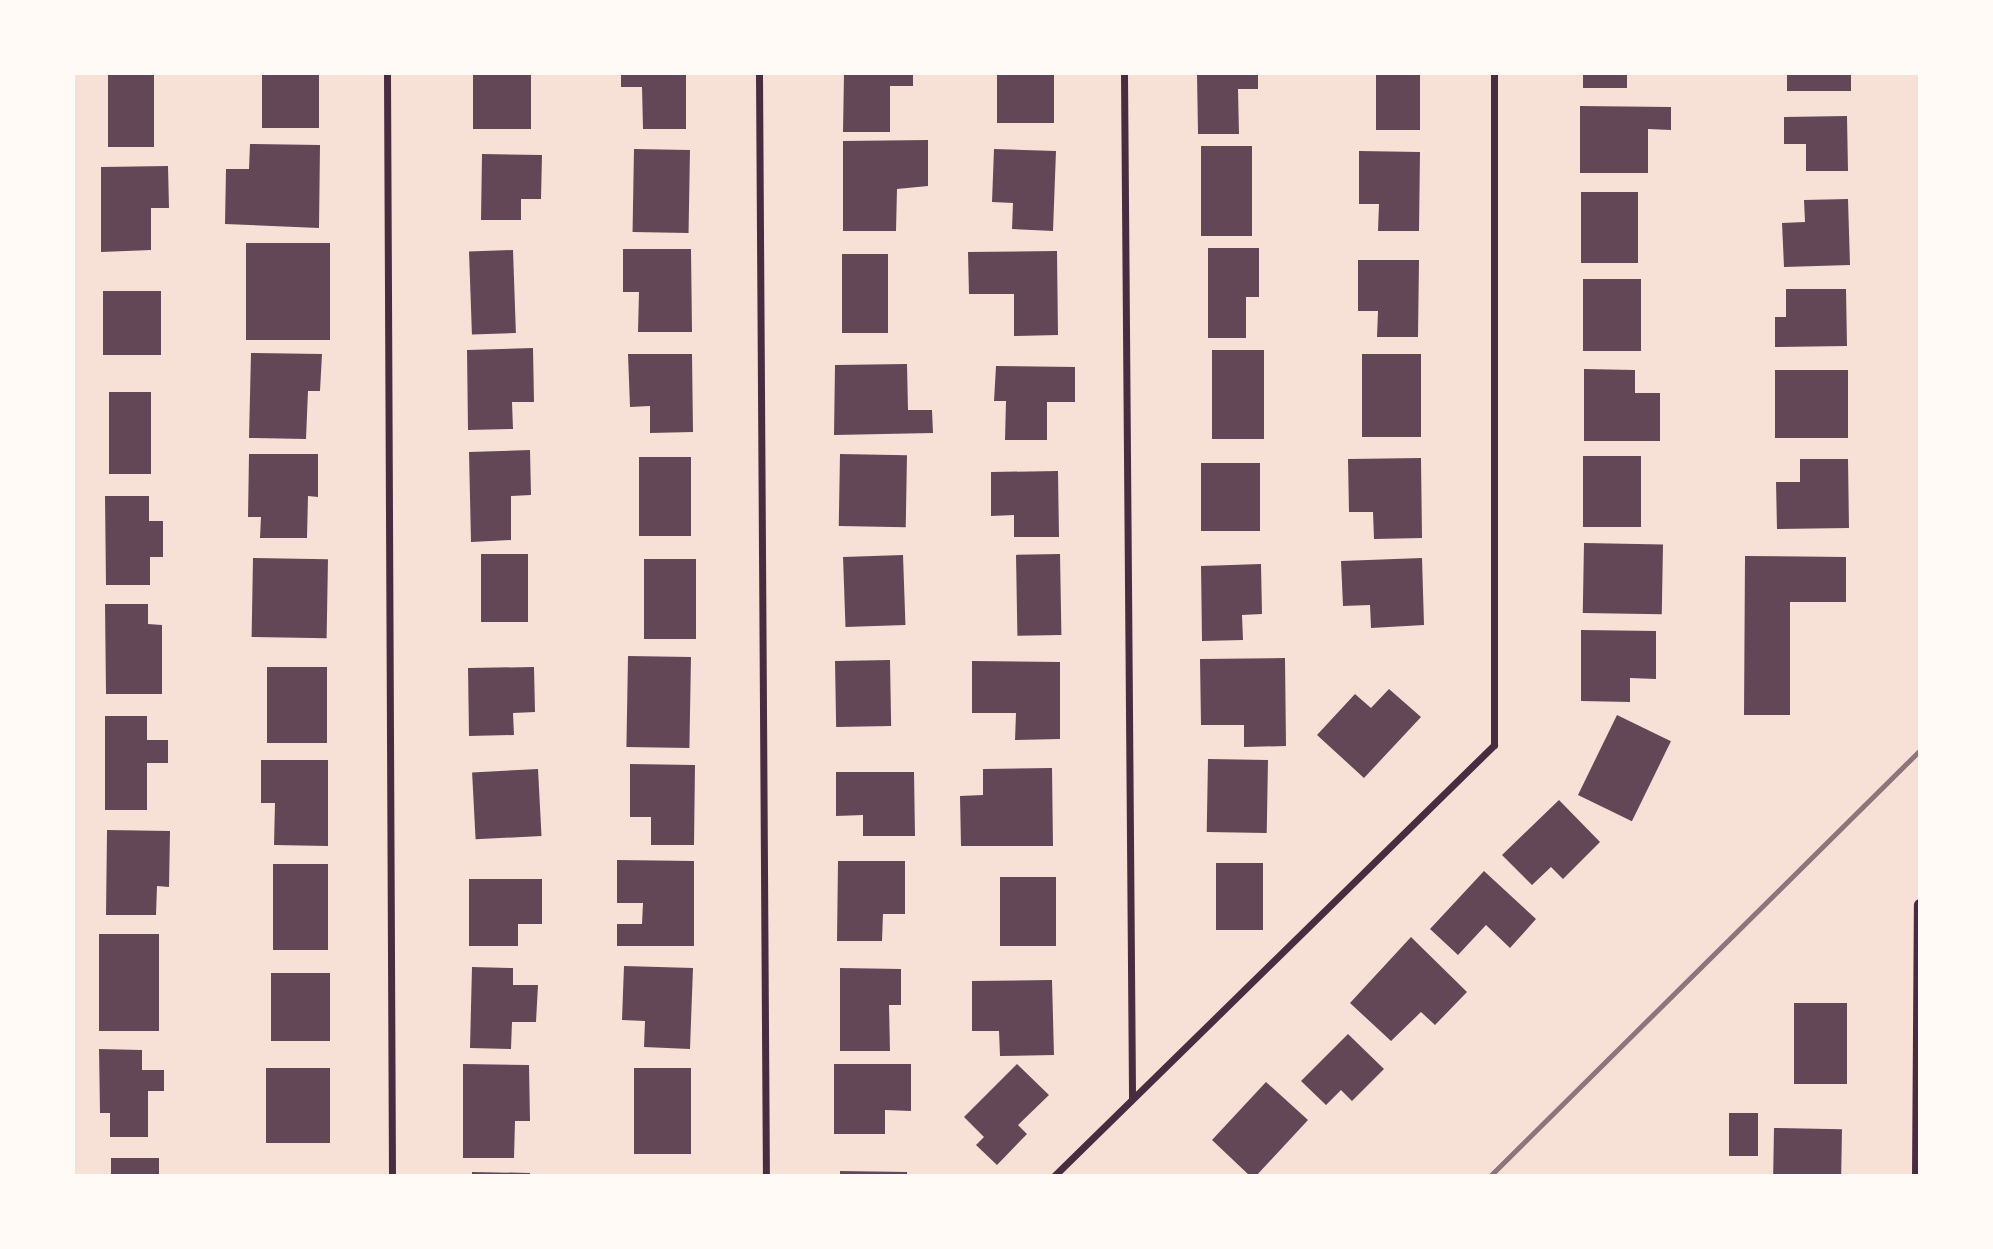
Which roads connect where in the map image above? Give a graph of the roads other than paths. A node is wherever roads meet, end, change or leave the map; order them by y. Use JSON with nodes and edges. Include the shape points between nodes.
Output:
{"nodes":[{"id":1,"x":387,"y":74,"type":"edge"},
{"id":2,"x":759,"y":74,"type":"edge"},
{"id":3,"x":1124,"y":74,"type":"edge"},
{"id":4,"x":1494,"y":74,"type":"edge"},
{"id":5,"x":1920,"y":905,"type":"edge"},
{"id":6,"x":1919,"y":1016,"type":"edge"},
{"id":7,"x":1132,"y":1098,"type":"junction"},
{"id":8,"x":392,"y":1175,"type":"edge"},
{"id":9,"x":766,"y":1175,"type":"edge"},
{"id":10,"x":1054,"y":1175,"type":"edge"},
{"id":11,"x":1918,"y":1175,"type":"edge"}],
"edges":[{"from":1,"to":8,"type":"street"},
{"from":2,"to":9,"type":"street"},
{"from":3,"to":7,"type":"street"},
{"from":4,"to":7,"type":"street","via":[[1494,745]]},
{"from":5,"to":6,"type":"street"},
{"from":6,"to":11,"type":"street"},
{"from":7,"to":10,"type":"street"}]}
